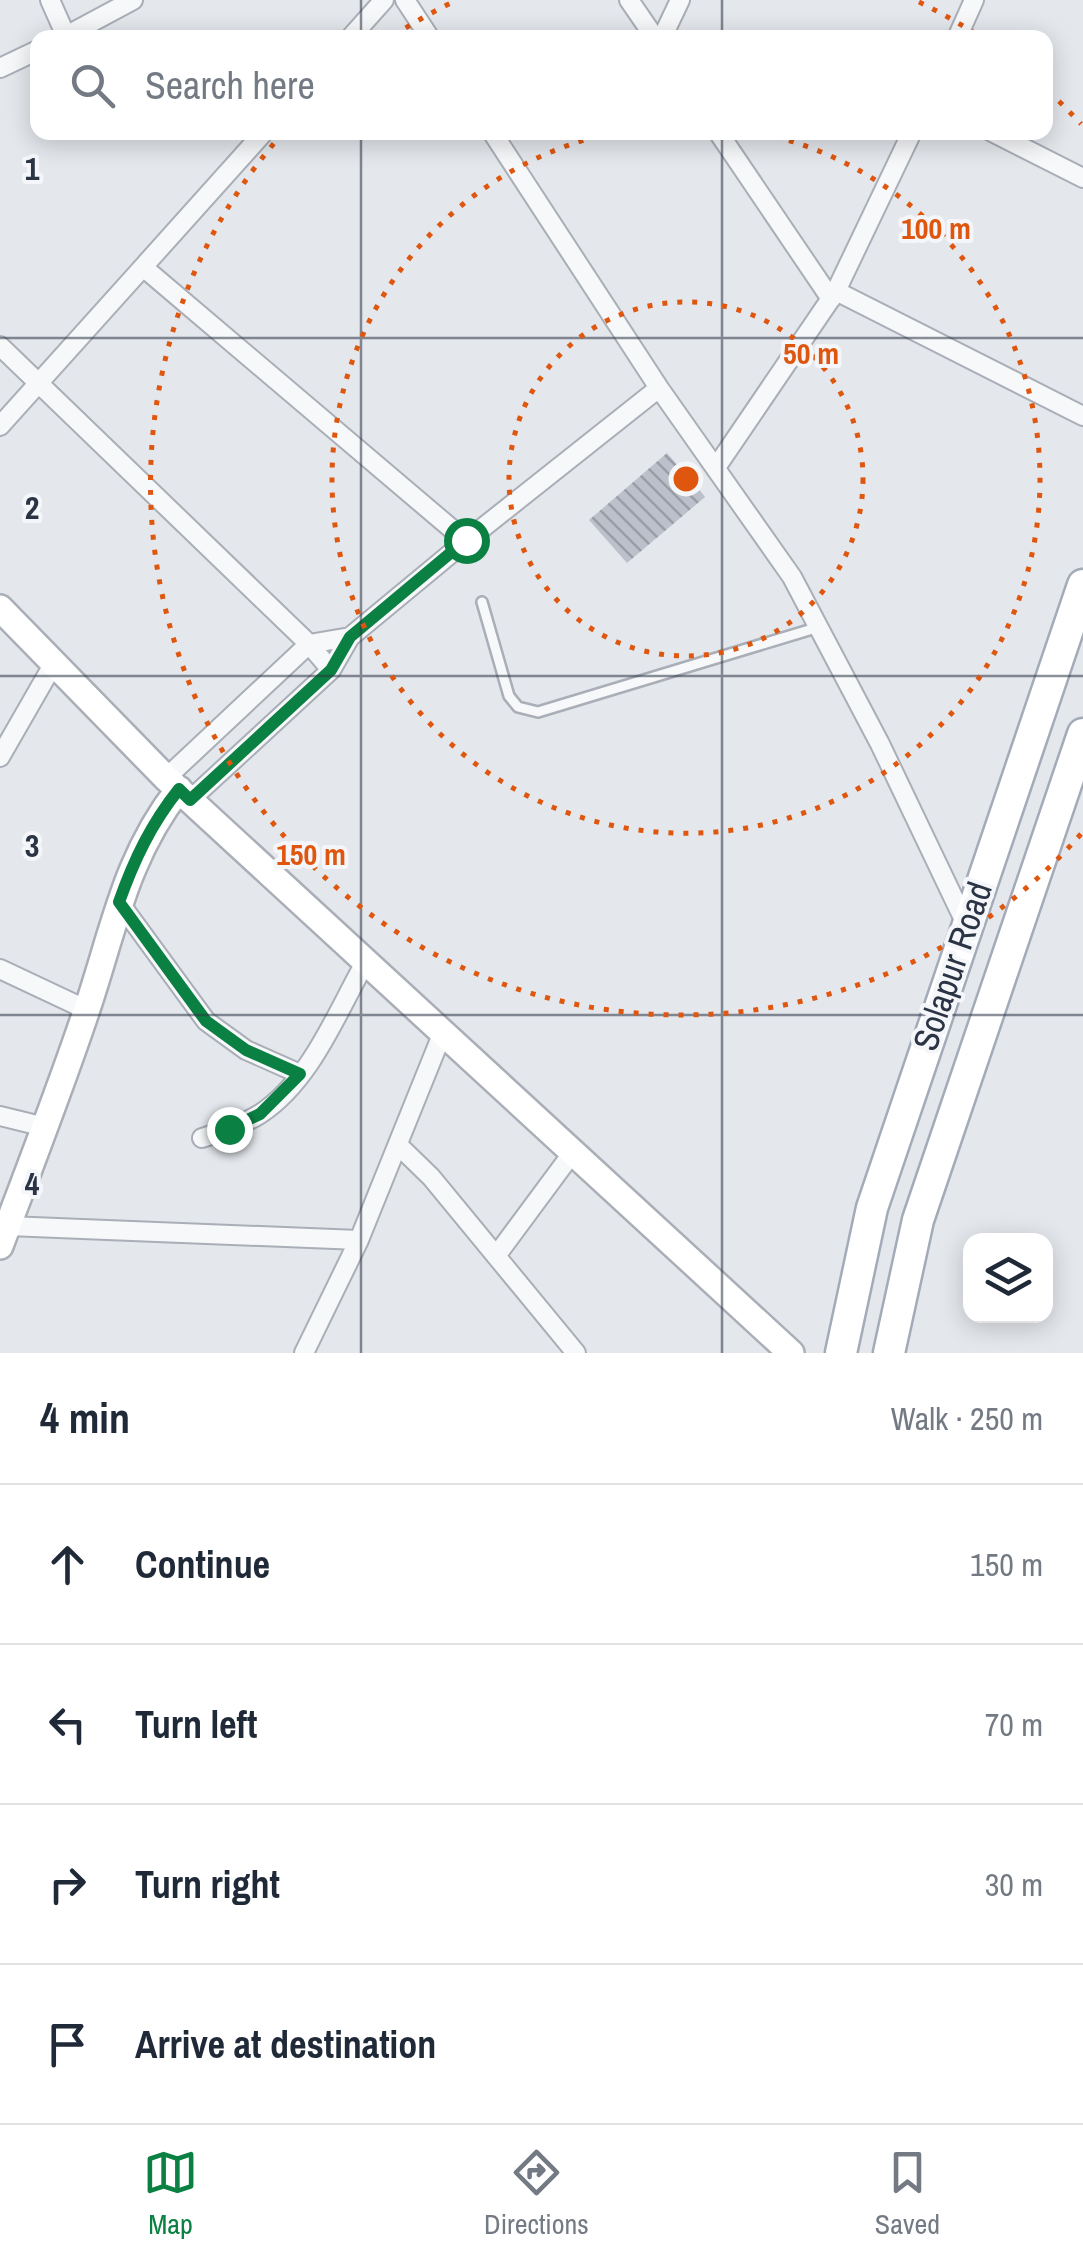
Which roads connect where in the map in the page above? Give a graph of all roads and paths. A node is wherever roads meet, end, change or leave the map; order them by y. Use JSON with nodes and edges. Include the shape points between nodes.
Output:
{"nodes":[{"id":1,"x":50,"y":0,"type":"edge"},
{"id":2,"x":132,"y":0,"type":"edge"},
{"id":3,"x":384,"y":0,"type":"edge"},
{"id":4,"x":405,"y":0,"type":"edge"},
{"id":5,"x":630,"y":0,"type":"edge"},
{"id":6,"x":680,"y":0,"type":"edge"},
{"id":7,"x":974,"y":0,"type":"edge"},
{"id":8,"x":62,"y":30,"type":"edge"},
{"id":9,"x":78,"y":30,"type":"edge"},
{"id":10,"x":357,"y":30,"type":"edge"},
{"id":11,"x":425,"y":30,"type":"edge"},
{"id":12,"x":652,"y":30,"type":"edge"},
{"id":13,"x":663,"y":30,"type":"edge"},
{"id":14,"x":961,"y":30,"type":"edge"},
{"id":15,"x":30,"y":54,"type":"edge"},
{"id":16,"x":0,"y":68,"type":"edge"},
{"id":17,"x":257,"y":140,"type":"edge"},
{"id":18,"x":497,"y":140,"type":"edge"},
{"id":19,"x":724,"y":140,"type":"edge"},
{"id":20,"x":908,"y":140,"type":"edge"},
{"id":21,"x":1008,"y":140,"type":"edge"},
{"id":22,"x":1083,"y":178,"type":"edge"},
{"id":23,"x":143,"y":266,"type":"junction"},
{"id":24,"x":833,"y":295,"type":"junction"},
{"id":25,"x":0,"y":346,"type":"edge"},
{"id":26,"x":39,"y":382,"type":"junction"},
{"id":27,"x":659,"y":388,"type":"junction"},
{"id":28,"x":1083,"y":416,"type":"edge"},
{"id":29,"x":0,"y":426,"type":"edge"},
{"id":30,"x":717,"y":466,"type":"junction"},
{"id":31,"x":466,"y":540,"type":"junction"},
{"id":32,"x":1083,"y":585,"type":"edge"},
{"id":33,"x":482,"y":602,"type":"dead end"},
{"id":34,"x":0,"y":608,"type":"edge"},
{"id":35,"x":819,"y":627,"type":"junction"},
{"id":36,"x":350,"y":637,"type":"junction"},
{"id":37,"x":309,"y":644,"type":"junction"},
{"id":38,"x":54,"y":664,"type":"junction"},
{"id":39,"x":331,"y":670,"type":"junction"},
{"id":40,"x":1083,"y":734,"type":"edge"},
{"id":41,"x":0,"y":757,"type":"edge"},
{"id":42,"x":178,"y":789,"type":"junction"},
{"id":43,"x":119,"y":902,"type":"junction"},
{"id":44,"x":966,"y":924,"type":"junction"},
{"id":45,"x":366,"y":961,"type":"junction"},
{"id":46,"x":0,"y":968,"type":"edge"},
{"id":47,"x":87,"y":1010,"type":"junction"},
{"id":48,"x":443,"y":1032,"type":"junction"},
{"id":49,"x":300,"y":1074,"type":"junction"},
{"id":50,"x":0,"y":1116,"type":"edge"},
{"id":51,"x":44,"y":1127,"type":"junction"},
{"id":52,"x":202,"y":1138,"type":"dead end"},
{"id":53,"x":398,"y":1145,"type":"junction"},
{"id":54,"x":573,"y":1152,"type":"junction"},
{"id":55,"x":4,"y":1236,"type":"edge"},
{"id":56,"x":359,"y":1240,"type":"junction"},
{"id":57,"x":496,"y":1256,"type":"junction"},
{"id":58,"x":304,"y":1353,"type":"edge"},
{"id":59,"x":576,"y":1353,"type":"edge"},
{"id":60,"x":791,"y":1353,"type":"edge"},
{"id":61,"x":841,"y":1353,"type":"edge"},
{"id":62,"x":889,"y":1353,"type":"edge"}],
"edges":[{"from":1,"to":8,"type":"street"},
{"from":2,"to":9,"type":"street"},
{"from":3,"to":10,"type":"street"},
{"from":4,"to":11,"type":"street"},
{"from":5,"to":12,"type":"street"},
{"from":6,"to":13,"type":"street"},
{"from":7,"to":14,"type":"street"},
{"from":15,"to":16,"type":"street"},
{"from":17,"to":23,"type":"street"},
{"from":18,"to":27,"type":"street"},
{"from":19,"to":24,"type":"street"},
{"from":20,"to":24,"type":"street"},
{"from":21,"to":22,"type":"street"},
{"from":23,"to":26,"type":"street"},
{"from":23,"to":31,"type":"street"},
{"from":24,"to":28,"type":"street"},
{"from":24,"to":30,"type":"street"},
{"from":25,"to":26,"type":"street"},
{"from":26,"to":29,"type":"street"},
{"from":26,"to":37,"type":"street"},
{"from":27,"to":30,"type":"street"},
{"from":27,"to":31,"type":"street"},
{"from":30,"to":35,"type":"street"},
{"from":31,"to":36,"type":"street"},
{"from":32,"to":44,"type":"main road","name":"Solapur Road"},
{"from":33,"to":35,"type":"lane","via":[[509,696],[538,712]]},
{"from":34,"to":38,"type":"street"},
{"from":35,"to":44,"type":"street"},
{"from":36,"to":37,"type":"street"},
{"from":36,"to":39,"type":"street"},
{"from":37,"to":39,"type":"street"},
{"from":37,"to":42,"type":"street"},
{"from":38,"to":41,"type":"street"},
{"from":38,"to":42,"type":"street"},
{"from":39,"to":42,"type":"street"},
{"from":40,"to":62,"type":"main road","name":"Solapur Road","via":[[918,1220]]},
{"from":42,"to":43,"type":"street","via":[[155,819]]},
{"from":42,"to":45,"type":"street"},
{"from":43,"to":47,"type":"street"},
{"from":43,"to":49,"type":"street","via":[[206,1021],[246,1050]]},
{"from":44,"to":61,"type":"main road","name":"Solapur Road","via":[[872,1208]]},
{"from":45,"to":48,"type":"street"},
{"from":45,"to":49,"type":"street"},
{"from":46,"to":47,"type":"street"},
{"from":47,"to":51,"type":"street"},
{"from":48,"to":53,"type":"street"},
{"from":48,"to":54,"type":"street"},
{"from":49,"to":52,"type":"street","via":[[260,1114]]},
{"from":50,"to":51,"type":"street"},
{"from":51,"to":55,"type":"street"},
{"from":53,"to":56,"type":"street"},
{"from":53,"to":57,"type":"street"},
{"from":54,"to":57,"type":"street"},
{"from":54,"to":60,"type":"street"},
{"from":55,"to":56,"type":"street"},
{"from":56,"to":58,"type":"street"},
{"from":57,"to":59,"type":"street"}]}
